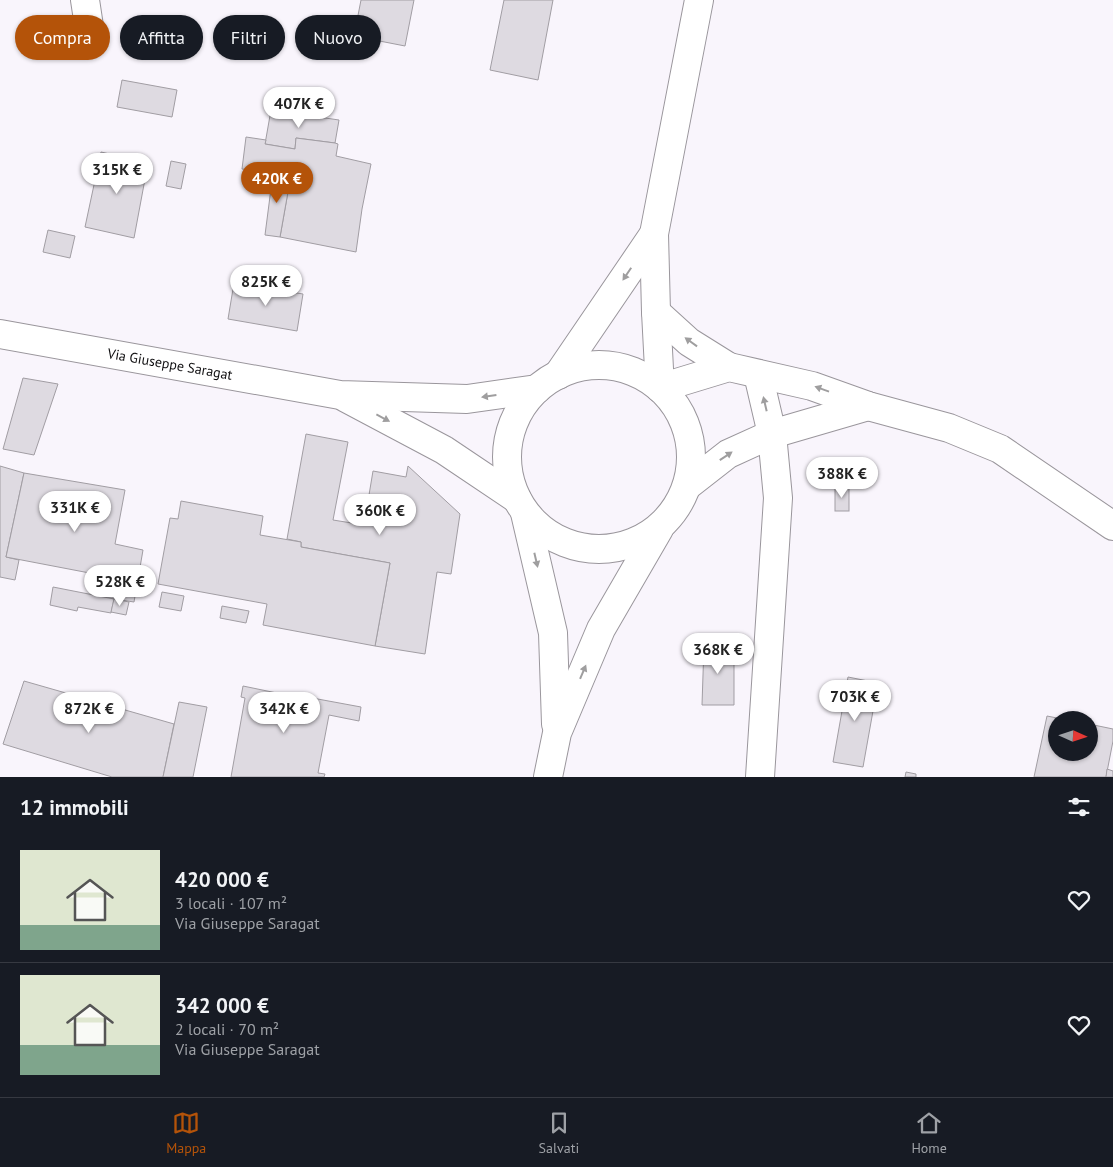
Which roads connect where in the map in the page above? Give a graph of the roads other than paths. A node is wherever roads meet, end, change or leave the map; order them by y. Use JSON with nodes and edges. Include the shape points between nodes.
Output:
{"nodes":[{"id":1,"x":85,"y":0,"type":"edge"},
{"id":2,"x":699,"y":0,"type":"edge"},
{"id":3,"x":87,"y":15,"type":"edge"},
{"id":4,"x":654,"y":234,"type":"junction"},
{"id":5,"x":656,"y":312,"type":"junction"},
{"id":6,"x":0,"y":334,"type":"edge"},
{"id":7,"x":729,"y":366,"type":"junction"},
{"id":8,"x":758,"y":374,"type":"junction"},
{"id":9,"x":548,"y":382,"type":"junction"},
{"id":10,"x":660,"y":388,"type":"junction"},
{"id":11,"x":340,"y":395,"type":"junction"},
{"id":12,"x":868,"y":406,"type":"junction"},
{"id":13,"x":772,"y":434,"type":"junction"},
{"id":14,"x":687,"y":486,"type":"junction"},
{"id":15,"x":521,"y":506,"type":"junction"},
{"id":16,"x":661,"y":526,"type":"junction"},
{"id":17,"x":1113,"y":526,"type":"edge"},
{"id":18,"x":557,"y":732,"type":"junction"},
{"id":19,"x":548,"y":777,"type":"edge"},
{"id":20,"x":760,"y":777,"type":"edge"}],
"edges":[{"from":1,"to":3,"type":"main road"},
{"from":2,"to":4,"type":"main road"},
{"from":4,"to":5,"type":"main road"},
{"from":4,"to":9,"type":"main road","one_way":true},
{"from":7,"to":5,"type":"main road","one_way":true,"via":[[690,342]]},
{"from":5,"to":10,"type":"main road"},
{"from":6,"to":11,"type":"main road","name":"Via Giuseppe Saragat"},
{"from":7,"to":8,"type":"main road"},
{"from":7,"to":10,"type":"main road"},
{"from":12,"to":8,"type":"main road","one_way":true,"via":[[812,386]]},
{"from":13,"to":8,"type":"main road","one_way":true},
{"from":9,"to":10,"type":"main road","name":"Via Giuseppe Saragat","via":[[580,367],[604,365],[628,369]]},
{"from":9,"to":11,"type":"main road","name":"Via Giuseppe Saragat","one_way":true,"via":[[467,399]]},
{"from":9,"to":15,"type":"main road","via":[[522,407],[510,437],[507,452],[509,477]]},
{"from":10,"to":14,"type":"main road","name":"Via Giuseppe Saragat","via":[[681,415],[689,438],[691,462]]},
{"from":11,"to":15,"type":"main road","name":"Via Giuseppe Saragat","one_way":true,"via":[[444,450]]},
{"from":12,"to":13,"type":"main road"},
{"from":12,"to":17,"type":"main road","via":[[949,428],[1000,449]]},
{"from":14,"to":13,"type":"main road","one_way":true,"via":[[728,454]]},
{"from":13,"to":20,"type":"main road","via":[[778,498]]},
{"from":14,"to":16,"type":"main road","via":[[676,508]]},
{"from":15,"to":16,"type":"main road","name":"Via Giuseppe Saragat","via":[[549,535],[571,545],[595,550],[619,548],[641,540]]},
{"from":15,"to":18,"type":"main road","one_way":true,"via":[[553,633]]},
{"from":18,"to":16,"type":"main road","one_way":true,"via":[[601,629]]},
{"from":18,"to":19,"type":"main road"}]}
